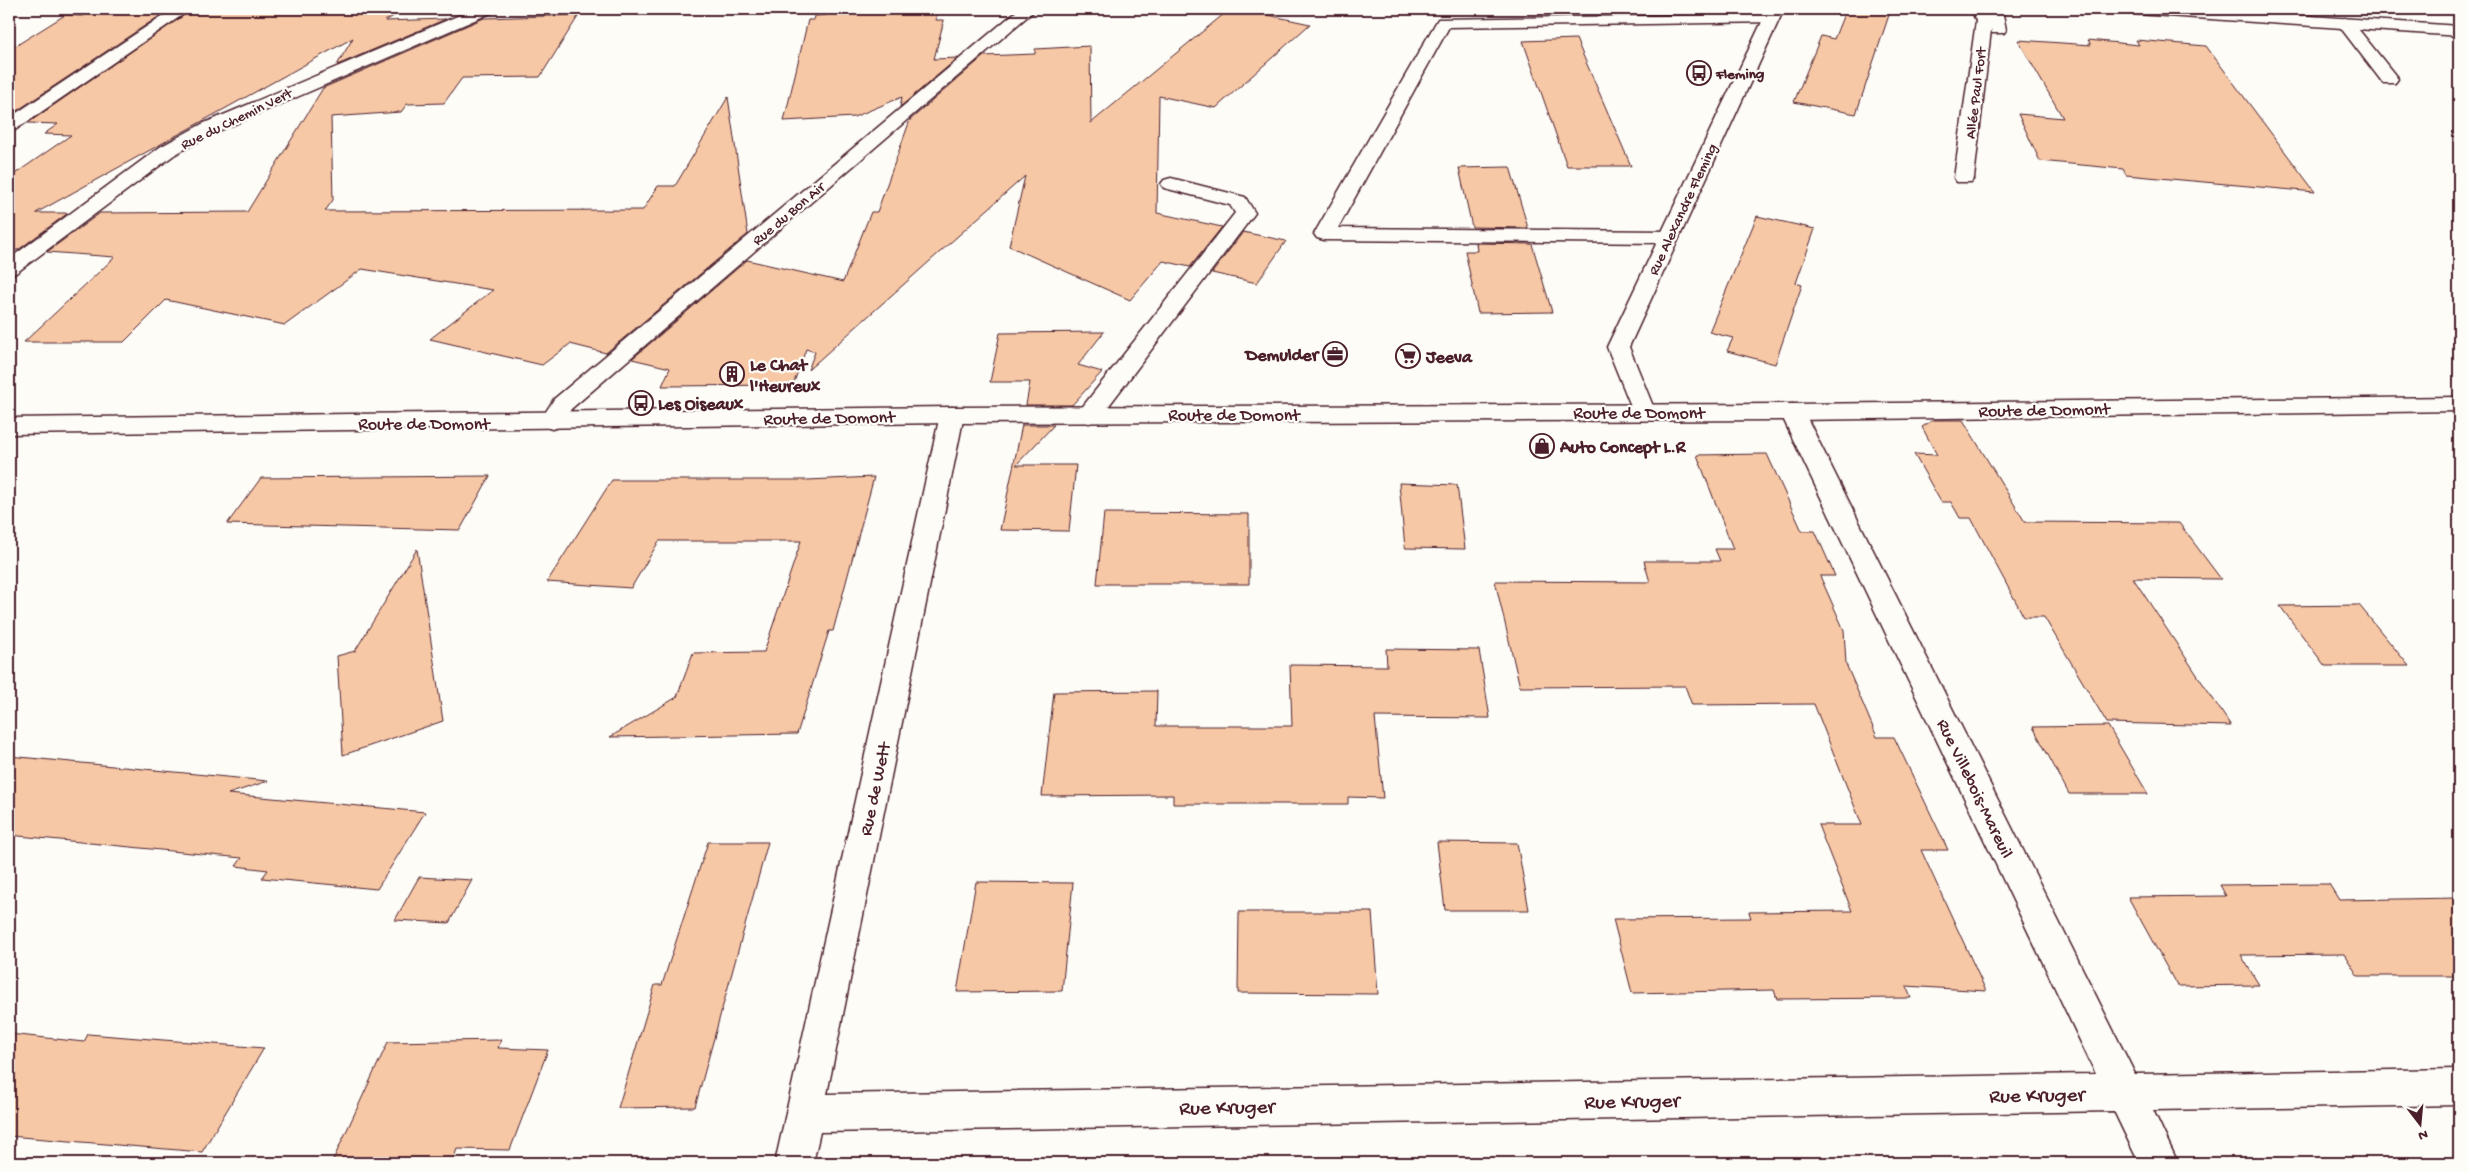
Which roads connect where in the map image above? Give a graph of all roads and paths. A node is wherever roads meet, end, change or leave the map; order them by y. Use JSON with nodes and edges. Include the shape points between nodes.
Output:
{"nodes":[{"id":1,"x":183,"y":9,"type":"edge"},
{"id":2,"x":487,"y":9,"type":"edge"},
{"id":3,"x":1028,"y":9,"type":"edge"},
{"id":4,"x":1979,"y":9,"type":"edge"},
{"id":5,"x":1994,"y":9,"type":"edge"},
{"id":6,"x":2136,"y":9,"type":"edge"},
{"id":7,"x":1773,"y":14,"type":"edge"},
{"id":8,"x":2345,"y":23,"type":"junction"},
{"id":9,"x":1998,"y":30,"type":"dead end"},
{"id":10,"x":2459,"y":30,"type":"edge"},
{"id":11,"x":2389,"y":79,"type":"dead end"},
{"id":12,"x":9,"y":126,"type":"edge"},
{"id":13,"x":1964,"y":178,"type":"dead end"},
{"id":14,"x":1171,"y":184,"type":"dead end"},
{"id":15,"x":1669,"y":237,"type":"junction"},
{"id":16,"x":9,"y":269,"type":"edge"},
{"id":17,"x":2459,"y":404,"type":"edge"},
{"id":18,"x":1643,"y":411,"type":"junction"},
{"id":19,"x":1792,"y":412,"type":"junction"},
{"id":20,"x":952,"y":415,"type":"junction"},
{"id":21,"x":1089,"y":415,"type":"junction"},
{"id":22,"x":552,"y":421,"type":"junction"},
{"id":23,"x":9,"y":426,"type":"edge"},
{"id":24,"x":2459,"y":1087,"type":"edge"},
{"id":25,"x":2126,"y":1093,"type":"junction"},
{"id":26,"x":806,"y":1113,"type":"junction"},
{"id":27,"x":794,"y":1163,"type":"edge"},
{"id":28,"x":2159,"y":1163,"type":"edge"}],
"edges":[{"from":1,"to":12,"type":"street"},
{"from":2,"to":16,"type":"street","name":"Rue du Chemin Vert","via":[[209,128],[167,152]]},
{"from":3,"to":22,"type":"street","name":"Rue du Bon Air","via":[[562,404]]},
{"from":4,"to":13,"type":"street","name":"Allée Paul Fort","via":[[1984,21]]},
{"from":5,"to":9,"type":"street"},
{"from":6,"to":8,"type":"street"},
{"from":7,"to":15,"type":"street","name":"Rue Alexandre Fleming"},
{"from":7,"to":15,"type":"street","via":[[1444,22],[1324,234]]},
{"from":8,"to":10,"type":"street"},
{"from":8,"to":11,"type":"street"},
{"from":14,"to":21,"type":"street","via":[[1238,201],[1245,213]]},
{"from":15,"to":18,"type":"street","name":"Rue Alexandre Fleming","via":[[1618,347]]},
{"from":17,"to":19,"type":"street","name":"Route de Domont"},
{"from":18,"to":19,"type":"street","name":"Route de Domont"},
{"from":18,"to":21,"type":"street","name":"Route de Domont"},
{"from":19,"to":25,"type":"street","name":"Rue Villebois-Mareuil"},
{"from":20,"to":21,"type":"street","name":"Route de Domont"},
{"from":20,"to":22,"type":"street","name":"Route de Domont"},
{"from":20,"to":26,"type":"street","name":"Rue de Wett"},
{"from":22,"to":23,"type":"street","name":"Route de Domont"},
{"from":24,"to":25,"type":"street","name":"Rue Kruger"},
{"from":25,"to":26,"type":"street","name":"Rue Kruger"},
{"from":25,"to":28,"type":"street","name":"Rue Villebois-Mareuil"},
{"from":26,"to":27,"type":"street","name":"Rue de Wett"}]}
